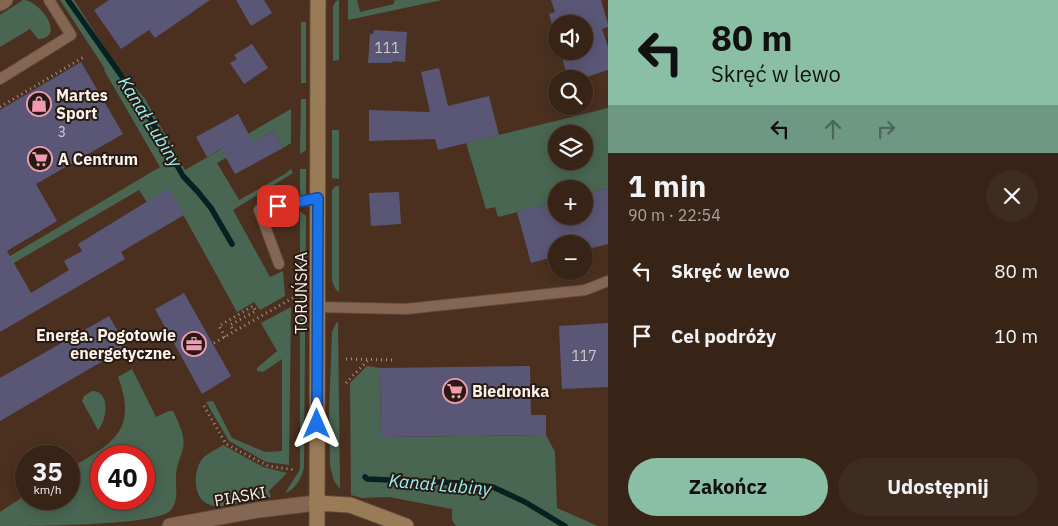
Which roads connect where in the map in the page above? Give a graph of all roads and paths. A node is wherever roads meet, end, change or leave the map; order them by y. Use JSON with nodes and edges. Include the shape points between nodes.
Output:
{"nodes":[{"id":1,"x":5,"y":0,"type":"edge"},
{"id":2,"x":49,"y":0,"type":"edge"},
{"id":3,"x":318,"y":0,"type":"edge"},
{"id":4,"x":0,"y":3,"type":"edge"},
{"id":5,"x":84,"y":57,"type":"dead end"},
{"id":6,"x":0,"y":79,"type":"edge"},
{"id":7,"x":0,"y":107,"type":"edge"},
{"id":8,"x":318,"y":198,"type":"junction"},
{"id":9,"x":279,"y":264,"type":"dead end"},
{"id":10,"x":608,"y":281,"type":"edge"},
{"id":11,"x":296,"y":296,"type":"dead end"},
{"id":12,"x":318,"y":307,"type":"junction"},
{"id":13,"x":234,"y":331,"type":"junction"},
{"id":14,"x":225,"y":336,"type":"junction"},
{"id":15,"x":214,"y":343,"type":"dead end"},
{"id":16,"x":346,"y":359,"type":"dead end"},
{"id":17,"x":370,"y":359,"type":"junction"},
{"id":18,"x":395,"y":360,"type":"dead end"},
{"id":19,"x":346,"y":383,"type":"dead end"},
{"id":20,"x":204,"y":406,"type":"dead end"},
{"id":21,"x":296,"y":470,"type":"dead end"},
{"id":22,"x":316,"y":502,"type":"junction"},
{"id":23,"x":170,"y":526,"type":"edge"},
{"id":24,"x":317,"y":526,"type":"edge"},
{"id":25,"x":406,"y":526,"type":"edge"}],
"edges":[{"from":1,"to":4,"type":"street"},
{"from":2,"to":6,"type":"lane","via":[[71,35]]},
{"from":3,"to":8,"type":"street","name":"TORUŃSKA"},
{"from":5,"to":7,"type":"path"},
{"from":8,"to":9,"type":"lane","via":[[259,210]]},
{"from":8,"to":12,"type":"street","name":"TORUŃSKA"},
{"from":10,"to":12,"type":"lane","via":[[585,290],[406,309]]},
{"from":11,"to":13,"type":"path"},
{"from":12,"to":22,"type":"street","name":"TORUŃSKA"},
{"from":13,"to":14,"type":"path"},
{"from":13,"to":14,"type":"path","via":[[230,326],[256,311],[254,306],[219,326]]},
{"from":14,"to":15,"type":"path"},
{"from":16,"to":17,"type":"path"},
{"from":17,"to":18,"type":"path"},
{"from":17,"to":19,"type":"path"},
{"from":20,"to":21,"type":"path","via":[[226,444],[268,466]]},
{"from":22,"to":23,"type":"street","name":"PIASKI"},
{"from":22,"to":24,"type":"street","name":"TORUŃSKA"},
{"from":22,"to":25,"type":"street","via":[[350,505]]}]}
